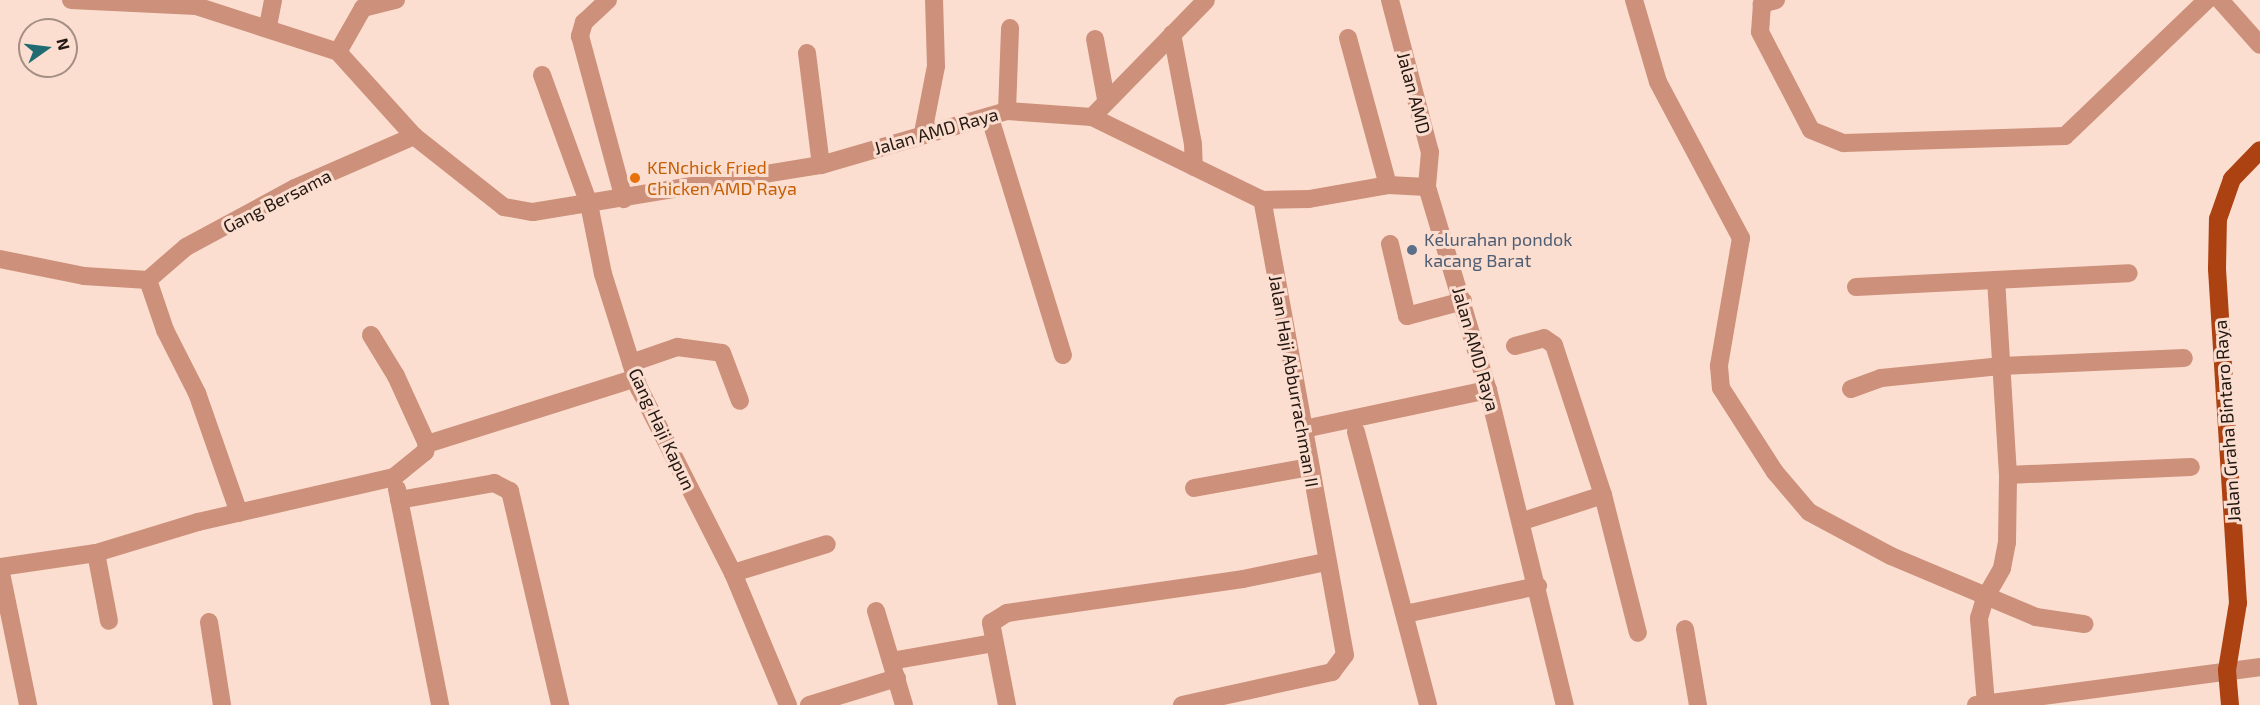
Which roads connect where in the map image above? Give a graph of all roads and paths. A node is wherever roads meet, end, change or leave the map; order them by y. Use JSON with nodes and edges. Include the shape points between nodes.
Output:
{"nodes":[{"id":1,"x":71,"y":0,"type":"edge"},
{"id":2,"x":273,"y":0,"type":"edge"},
{"id":3,"x":396,"y":0,"type":"edge"},
{"id":4,"x":608,"y":0,"type":"edge"},
{"id":5,"x":934,"y":0,"type":"edge"},
{"id":6,"x":1206,"y":0,"type":"edge"},
{"id":7,"x":1390,"y":0,"type":"edge"},
{"id":8,"x":1634,"y":0,"type":"edge"},
{"id":9,"x":1776,"y":0,"type":"edge"},
{"id":10,"x":2207,"y":0,"type":"edge"},
{"id":11,"x":2220,"y":0,"type":"edge"},
{"id":12,"x":268,"y":26,"type":"junction"},
{"id":13,"x":1010,"y":28,"type":"dead end"},
{"id":14,"x":1172,"y":33,"type":"junction"},
{"id":15,"x":1348,"y":38,"type":"dead end"},
{"id":16,"x":1095,"y":39,"type":"dead end"},
{"id":17,"x":2260,"y":45,"type":"edge"},
{"id":18,"x":338,"y":52,"type":"junction"},
{"id":19,"x":807,"y":53,"type":"dead end"},
{"id":20,"x":542,"y":75,"type":"dead end"},
{"id":21,"x":1106,"y":99,"type":"junction"},
{"id":22,"x":1007,"y":111,"type":"junction"},
{"id":23,"x":1092,"y":117,"type":"junction"},
{"id":24,"x":990,"y":118,"type":"junction"},
{"id":25,"x":923,"y":134,"type":"junction"},
{"id":26,"x":414,"y":136,"type":"junction"},
{"id":27,"x":2260,"y":150,"type":"edge"},
{"id":28,"x":820,"y":165,"type":"junction"},
{"id":29,"x":1194,"y":167,"type":"junction"},
{"id":30,"x":1388,"y":185,"type":"junction"},
{"id":31,"x":1427,"y":186,"type":"junction"},
{"id":32,"x":624,"y":199,"type":"junction"},
{"id":33,"x":1262,"y":200,"type":"junction"},
{"id":34,"x":589,"y":204,"type":"junction"},
{"id":35,"x":1390,"y":244,"type":"dead end"},
{"id":36,"x":0,"y":259,"type":"edge"},
{"id":37,"x":2129,"y":273,"type":"dead end"},
{"id":38,"x":148,"y":280,"type":"junction"},
{"id":39,"x":1996,"y":280,"type":"junction"},
{"id":40,"x":1856,"y":287,"type":"dead end"},
{"id":41,"x":1463,"y":301,"type":"junction"},
{"id":42,"x":371,"y":335,"type":"dead end"},
{"id":43,"x":1515,"y":346,"type":"dead end"},
{"id":44,"x":1063,"y":355,"type":"dead end"},
{"id":45,"x":2184,"y":358,"type":"dead end"},
{"id":46,"x":2002,"y":366,"type":"junction"},
{"id":47,"x":633,"y":370,"type":"junction"},
{"id":48,"x":1851,"y":389,"type":"dead end"},
{"id":49,"x":1488,"y":390,"type":"junction"},
{"id":50,"x":740,"y":401,"type":"dead end"},
{"id":51,"x":1304,"y":429,"type":"junction"},
{"id":52,"x":1356,"y":432,"type":"dead end"},
{"id":53,"x":427,"y":444,"type":"junction"},
{"id":54,"x":1310,"y":466,"type":"junction"},
{"id":55,"x":2191,"y":467,"type":"dead end"},
{"id":56,"x":2008,"y":475,"type":"junction"},
{"id":57,"x":394,"y":477,"type":"junction"},
{"id":58,"x":1194,"y":488,"type":"dead end"},
{"id":59,"x":1603,"y":495,"type":"junction"},
{"id":60,"x":399,"y":500,"type":"junction"},
{"id":61,"x":238,"y":513,"type":"junction"},
{"id":62,"x":1523,"y":521,"type":"junction"},
{"id":63,"x":827,"y":544,"type":"dead end"},
{"id":64,"x":96,"y":553,"type":"junction"},
{"id":65,"x":1326,"y":562,"type":"junction"},
{"id":66,"x":0,"y":567,"type":"edge"},
{"id":67,"x":732,"y":573,"type":"junction"},
{"id":68,"x":1538,"y":586,"type":"junction"},
{"id":69,"x":1985,"y":598,"type":"junction"},
{"id":70,"x":876,"y":611,"type":"dead end"},
{"id":71,"x":1405,"y":614,"type":"junction"},
{"id":72,"x":109,"y":621,"type":"dead end"},
{"id":73,"x":209,"y":622,"type":"dead end"},
{"id":74,"x":2084,"y":624,"type":"dead end"},
{"id":75,"x":1684,"y":629,"type":"dead end"},
{"id":76,"x":1638,"y":633,"type":"dead end"},
{"id":77,"x":994,"y":643,"type":"junction"},
{"id":78,"x":2260,"y":667,"type":"edge"},
{"id":79,"x":894,"y":669,"type":"junction"},
{"id":80,"x":2227,"y":670,"type":"junction"},
{"id":81,"x":1980,"y":704,"type":"edge"},
{"id":82,"x":28,"y":705,"type":"edge"},
{"id":83,"x":222,"y":705,"type":"edge"},
{"id":84,"x":440,"y":705,"type":"edge"},
{"id":85,"x":560,"y":705,"type":"edge"},
{"id":86,"x":789,"y":705,"type":"edge"},
{"id":87,"x":809,"y":705,"type":"edge"},
{"id":88,"x":904,"y":705,"type":"edge"},
{"id":89,"x":1007,"y":705,"type":"edge"},
{"id":90,"x":1182,"y":705,"type":"edge"},
{"id":91,"x":1428,"y":705,"type":"edge"},
{"id":92,"x":1565,"y":705,"type":"edge"},
{"id":93,"x":1698,"y":705,"type":"edge"},
{"id":94,"x":2230,"y":705,"type":"edge"}],
"edges":[{"from":1,"to":12,"type":"street","name":"Jalan AMD Raya","via":[[196,6]]},
{"from":2,"to":12,"type":"street"},
{"from":3,"to":18,"type":"street","via":[[363,8]]},
{"from":4,"to":32,"type":"street","via":[[584,22],[580,36]]},
{"from":5,"to":25,"type":"street","via":[[936,66]]},
{"from":6,"to":14,"type":"street"},
{"from":7,"to":31,"type":"street","name":"Jalan AMD","via":[[1430,152]]},
{"from":8,"to":69,"type":"street","via":[[1658,82],[1741,238],[1719,366],[1721,388],[1775,471],[1809,512],[1891,556]]},
{"from":9,"to":10,"type":"street","via":[[1762,4],[1760,32],[1811,130],[1844,143],[2065,136]]},
{"from":11,"to":17,"type":"street"},
{"from":12,"to":18,"type":"street","name":"Jalan AMD Raya"},
{"from":13,"to":22,"type":"street"},
{"from":14,"to":21,"type":"street"},
{"from":14,"to":29,"type":"street"},
{"from":15,"to":30,"type":"street"},
{"from":16,"to":21,"type":"street"},
{"from":18,"to":26,"type":"street","name":"Jalan AMD Raya"},
{"from":19,"to":28,"type":"street"},
{"from":20,"to":34,"type":"street","name":"Gang Haji Kapun"},
{"from":21,"to":23,"type":"street"},
{"from":22,"to":23,"type":"street","name":"Jalan AMD Raya"},
{"from":22,"to":24,"type":"street","name":"Jalan AMD Raya"},
{"from":23,"to":29,"type":"street","name":"Jalan AMD Raya"},
{"from":24,"to":25,"type":"street","name":"Jalan AMD Raya"},
{"from":24,"to":44,"type":"street"},
{"from":25,"to":28,"type":"street","name":"Jalan AMD Raya"},
{"from":26,"to":34,"type":"street","name":"Jalan AMD Raya","via":[[504,207],[533,212]]},
{"from":26,"to":38,"type":"street","name":"Gang Bersama","via":[[295,188],[186,247]]},
{"from":27,"to":80,"type":"main road","name":"Jalan Graha Bintaro Raya","via":[[2232,179],[2218,219],[2217,269],[2238,603]]},
{"from":28,"to":32,"type":"street","name":"Jalan AMD Raya"},
{"from":29,"to":33,"type":"street","name":"Jalan AMD Raya"},
{"from":30,"to":31,"type":"street","name":"Jalan AMD Raya"},
{"from":30,"to":33,"type":"street","name":"Jalan AMD Raya","via":[[1309,199]]},
{"from":31,"to":41,"type":"street","name":"Jalan AMD Raya"},
{"from":32,"to":34,"type":"street","name":"Jalan AMD Raya"},
{"from":33,"to":51,"type":"street","name":"Jalan Haji Abburrachman II"},
{"from":34,"to":47,"type":"street","name":"Gang Haji Kapun","via":[[603,274]]},
{"from":35,"to":41,"type":"street","via":[[1407,316]]},
{"from":36,"to":38,"type":"street","via":[[84,276]]},
{"from":37,"to":39,"type":"street"},
{"from":38,"to":61,"type":"street","via":[[165,330],[197,393]]},
{"from":39,"to":40,"type":"street"},
{"from":39,"to":46,"type":"street"},
{"from":41,"to":49,"type":"street","name":"Jalan AMD Raya"},
{"from":42,"to":53,"type":"street","via":[[396,376]]},
{"from":43,"to":59,"type":"street","via":[[1544,338],[1554,345]]},
{"from":45,"to":46,"type":"street"},
{"from":46,"to":48,"type":"street","via":[[1881,378]]},
{"from":46,"to":56,"type":"street"},
{"from":47,"to":50,"type":"street","via":[[677,347],[722,353]]},
{"from":47,"to":53,"type":"street"},
{"from":47,"to":67,"type":"street","name":"Gang Haji Kapun"},
{"from":49,"to":51,"type":"street"},
{"from":49,"to":62,"type":"street","name":"Jalan AMD Raya"},
{"from":51,"to":54,"type":"street","name":"Jalan Haji Abburrachman II"},
{"from":52,"to":71,"type":"street"},
{"from":53,"to":57,"type":"street","via":[[425,452]]},
{"from":54,"to":58,"type":"street"},
{"from":54,"to":65,"type":"street","name":"Jalan Haji Abburrachman II"},
{"from":55,"to":56,"type":"street"},
{"from":56,"to":69,"type":"street","via":[[2007,542],[2001,568]]},
{"from":57,"to":60,"type":"street"},
{"from":57,"to":61,"type":"street"},
{"from":59,"to":62,"type":"street"},
{"from":59,"to":76,"type":"street"},
{"from":60,"to":84,"type":"street"},
{"from":60,"to":85,"type":"street","via":[[494,483],[510,491]]},
{"from":61,"to":64,"type":"street"},
{"from":62,"to":68,"type":"street","name":"Jalan AMD Raya"},
{"from":63,"to":67,"type":"street"},
{"from":64,"to":66,"type":"street"},
{"from":64,"to":72,"type":"street"},
{"from":65,"to":77,"type":"street","via":[[1243,579],[1007,613],[991,623]]},
{"from":65,"to":90,"type":"street","name":"Jalan Haji Abburrachman II","via":[[1345,655],[1332,672]]},
{"from":66,"to":82,"type":"street"},
{"from":67,"to":86,"type":"street","name":"Gang Haji Kapun"},
{"from":68,"to":71,"type":"street"},
{"from":68,"to":92,"type":"street","name":"Jalan AMD Raya"},
{"from":69,"to":74,"type":"street","via":[[2036,617]]},
{"from":69,"to":81,"type":"street","via":[[1979,638]]},
{"from":70,"to":79,"type":"street"},
{"from":71,"to":91,"type":"street"},
{"from":73,"to":83,"type":"street"},
{"from":75,"to":93,"type":"street"},
{"from":77,"to":79,"type":"street"},
{"from":77,"to":89,"type":"street"},
{"from":78,"to":80,"type":"street"},
{"from":79,"to":87,"type":"street"},
{"from":79,"to":88,"type":"street"},
{"from":80,"to":81,"type":"street"},
{"from":80,"to":94,"type":"main road","name":"Jalan Graha Bintaro Raya"}]}
